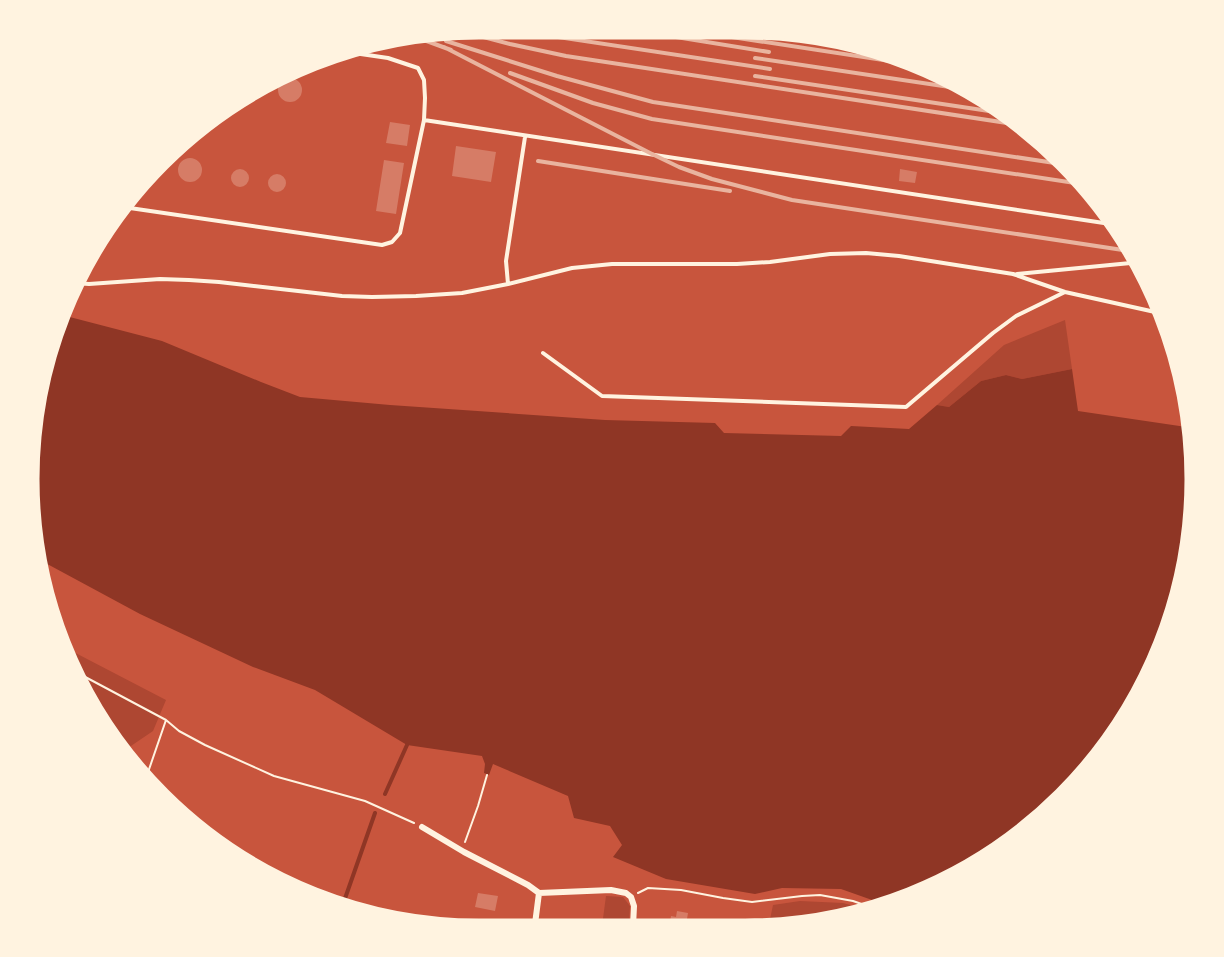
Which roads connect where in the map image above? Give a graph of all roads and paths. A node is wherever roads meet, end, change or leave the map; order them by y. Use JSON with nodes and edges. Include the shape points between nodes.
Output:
{"nodes":[{"id":1,"x":361,"y":54,"type":"edge"},
{"id":2,"x":424,"y":120,"type":"junction"},
{"id":3,"x":525,"y":137,"type":"junction"},
{"id":4,"x":131,"y":208,"type":"edge"},
{"id":5,"x":1105,"y":223,"type":"edge"},
{"id":6,"x":1130,"y":263,"type":"edge"},
{"id":7,"x":1013,"y":274,"type":"junction"},
{"id":8,"x":83,"y":284,"type":"edge"},
{"id":9,"x":508,"y":284,"type":"junction"},
{"id":10,"x":1065,"y":291,"type":"junction"},
{"id":11,"x":1154,"y":312,"type":"edge"},
{"id":12,"x":543,"y":353,"type":"dead end"},
{"id":13,"x":84,"y":677,"type":"edge"},
{"id":14,"x":166,"y":720,"type":"junction"},
{"id":15,"x":149,"y":771,"type":"edge"},
{"id":16,"x":487,"y":775,"type":"dead end"},
{"id":17,"x":422,"y":827,"type":"joint"},
{"id":18,"x":462,"y":851,"type":"junction"},
{"id":19,"x":539,"y":893,"type":"junction"},
{"id":20,"x":631,"y":897,"type":"junction"},
{"id":21,"x":861,"y":904,"type":"edge"},
{"id":22,"x":536,"y":920,"type":"edge"},
{"id":23,"x":634,"y":920,"type":"edge"}],
"edges":[{"from":1,"to":2,"type":"lane","via":[[418,68],[424,80]]},
{"from":2,"to":3,"type":"lane"},
{"from":2,"to":4,"type":"lane","via":[[400,233],[392,242],[382,245]]},
{"from":3,"to":5,"type":"lane"},
{"from":3,"to":9,"type":"lane","via":[[506,261]]},
{"from":6,"to":7,"type":"lane"},
{"from":7,"to":9,"type":"lane","via":[[866,253],[737,264],[612,264],[572,268]]},
{"from":7,"to":10,"type":"lane"},
{"from":8,"to":9,"type":"lane","via":[[189,280],[372,297],[462,293]]},
{"from":10,"to":11,"type":"lane"},
{"from":10,"to":12,"type":"lane","via":[[1016,316],[906,407],[602,396]]},
{"from":13,"to":14,"type":"path"},
{"from":14,"to":15,"type":"path"},
{"from":14,"to":17,"type":"path","via":[[205,745],[274,776],[365,801]]},
{"from":16,"to":18,"type":"path"},
{"from":17,"to":18,"type":"street"},
{"from":18,"to":19,"type":"street"},
{"from":19,"to":20,"type":"street","via":[[611,890]]},
{"from":19,"to":22,"type":"street"},
{"from":20,"to":21,"type":"path","via":[[648,888],[752,902],[820,896]]},
{"from":20,"to":23,"type":"street"}]}
